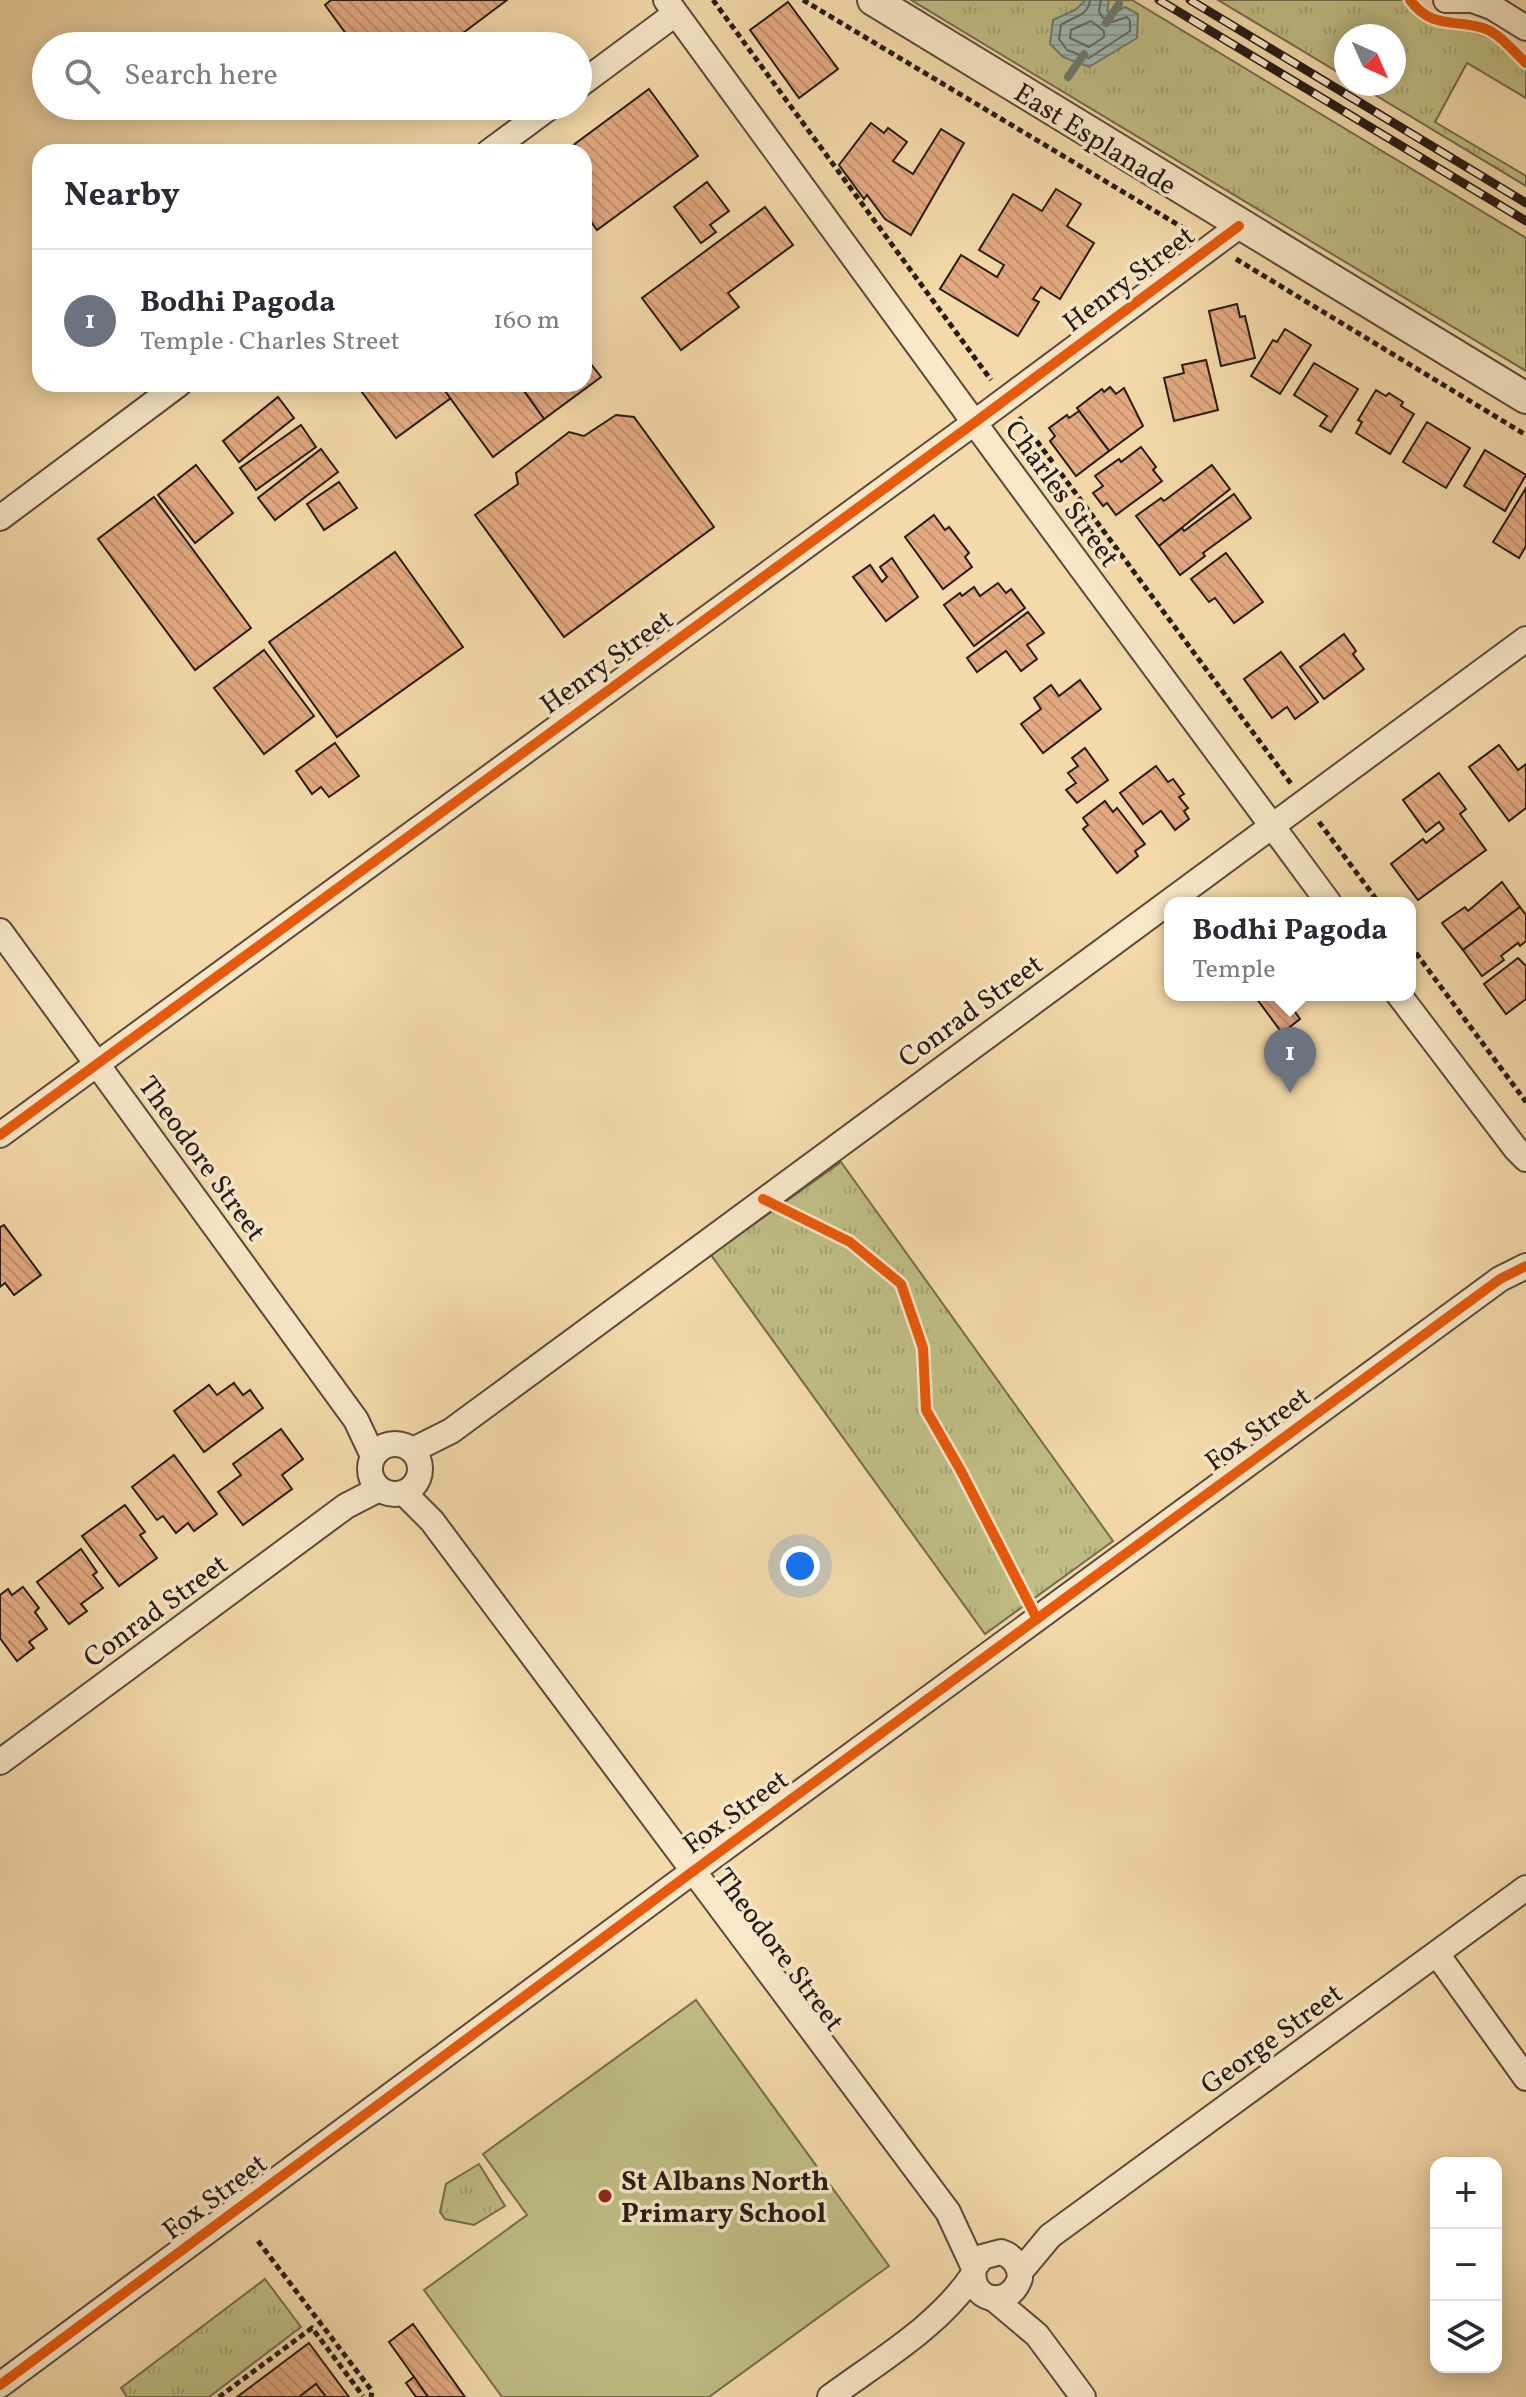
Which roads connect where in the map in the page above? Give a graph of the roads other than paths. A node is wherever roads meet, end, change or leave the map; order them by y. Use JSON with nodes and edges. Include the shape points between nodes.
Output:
{"nodes":[{"id":1,"x":873,"y":0,"type":"edge"},
{"id":2,"x":1446,"y":0,"type":"edge"},
{"id":3,"x":1468,"y":0,"type":"edge"},
{"id":4,"x":1518,"y":0,"type":"edge"},
{"id":5,"x":671,"y":7,"type":"edge"},
{"id":6,"x":1526,"y":12,"type":"edge"},
{"id":7,"x":1526,"y":28,"type":"edge"},
{"id":8,"x":592,"y":74,"type":"edge"},
{"id":9,"x":532,"y":120,"type":"edge"},
{"id":10,"x":500,"y":144,"type":"edge"},
{"id":11,"x":1239,"y":226,"type":"junction"},
{"id":12,"x":168,"y":392,"type":"edge"},
{"id":13,"x":1526,"y":398,"type":"edge"},
{"id":14,"x":974,"y":423,"type":"junction"},
{"id":15,"x":0,"y":518,"type":"edge"},
{"id":16,"x":1526,"y":639,"type":"edge"},
{"id":17,"x":1271,"y":827,"type":"junction"},
{"id":18,"x":1176,"y":897,"type":"edge"},
{"id":19,"x":1324,"y":897,"type":"edge"},
{"id":20,"x":1164,"y":906,"type":"edge"},
{"id":21,"x":0,"y":931,"type":"edge"},
{"id":22,"x":1404,"y":1001,"type":"edge"},
{"id":23,"x":97,"y":1063,"type":"junction"},
{"id":24,"x":0,"y":1135,"type":"edge"},
{"id":25,"x":1523,"y":1159,"type":"edge"},
{"id":26,"x":1526,"y":1251,"type":"edge"},
{"id":27,"x":1526,"y":1266,"type":"edge"},
{"id":28,"x":1500,"y":1279,"type":"junction"},
{"id":29,"x":396,"y":1470,"type":"junction"},
{"id":30,"x":0,"y":1762,"type":"edge"},
{"id":31,"x":692,"y":1872,"type":"junction"},
{"id":32,"x":1526,"y":1888,"type":"edge"},
{"id":33,"x":1437,"y":1954,"type":"junction"},
{"id":34,"x":1526,"y":2078,"type":"edge"},
{"id":35,"x":948,"y":2212,"type":"junction"},
{"id":36,"x":1010,"y":2266,"type":"junction"},
{"id":37,"x":973,"y":2272,"type":"junction"},
{"id":38,"x":989,"y":2298,"type":"junction"},
{"id":39,"x":936,"y":2319,"type":"junction"},
{"id":40,"x":1037,"y":2335,"type":"junction"},
{"id":41,"x":0,"y":2385,"type":"edge"},
{"id":42,"x":830,"y":2397,"type":"edge"},
{"id":43,"x":1083,"y":2397,"type":"edge"}],
"edges":[{"from":1,"to":11,"type":"street","name":"East Esplanade"},
{"from":2,"to":3,"type":"street"},
{"from":3,"to":7,"type":"street","via":[[1492,7]]},
{"from":4,"to":6,"type":"street"},
{"from":5,"to":8,"type":"street"},
{"from":5,"to":14,"type":"street","name":"Charles Street"},
{"from":9,"to":10,"type":"street"},
{"from":11,"to":13,"type":"street","name":"East Esplanade"},
{"from":11,"to":14,"type":"street","name":"Henry Street"},
{"from":12,"to":15,"type":"street"},
{"from":14,"to":17,"type":"street","name":"Charles Street"},
{"from":14,"to":23,"type":"street","name":"Henry Street"},
{"from":16,"to":17,"type":"street","name":"Conrad Street"},
{"from":17,"to":18,"type":"street","name":"Conrad Street"},
{"from":17,"to":19,"type":"street","name":"Charles Street"},
{"from":20,"to":29,"type":"street","name":"Conrad Street"},
{"from":21,"to":23,"type":"street","name":"Theodore Street"},
{"from":22,"to":25,"type":"street"},
{"from":23,"to":24,"type":"street","name":"Henry Street"},
{"from":23,"to":29,"type":"street","name":"Theodore Street"},
{"from":26,"to":28,"type":"street","name":"Fox Street"},
{"from":27,"to":28,"type":"street","name":"Fox Street"},
{"from":28,"to":31,"type":"street","name":"Fox Street"},
{"from":29,"to":30,"type":"street","name":"Conrad Street"},
{"from":29,"to":31,"type":"street","name":"Theodore Street"},
{"from":31,"to":35,"type":"street","name":"Theodore Street"},
{"from":31,"to":41,"type":"street","name":"Fox Street"},
{"from":32,"to":33,"type":"street","name":"George Street"},
{"from":33,"to":34,"type":"street"},
{"from":33,"to":36,"type":"street","name":"George Street"},
{"from":35,"to":36,"type":"street","name":"Theodore Street"},
{"from":35,"to":37,"type":"street","name":"Theodore Street"},
{"from":36,"to":37,"type":"street","via":[[982,2257]]},
{"from":36,"to":38,"type":"street","via":[[1011,2294]]},
{"from":36,"to":40,"type":"street","name":"Theodore Street"},
{"from":37,"to":38,"type":"street","via":[[976,2288]]},
{"from":37,"to":39,"type":"street"},
{"from":38,"to":39,"type":"street"},
{"from":38,"to":40,"type":"street","name":"Theodore Street"},
{"from":39,"to":42,"type":"street"},
{"from":40,"to":43,"type":"street","name":"Theodore Street"}]}
